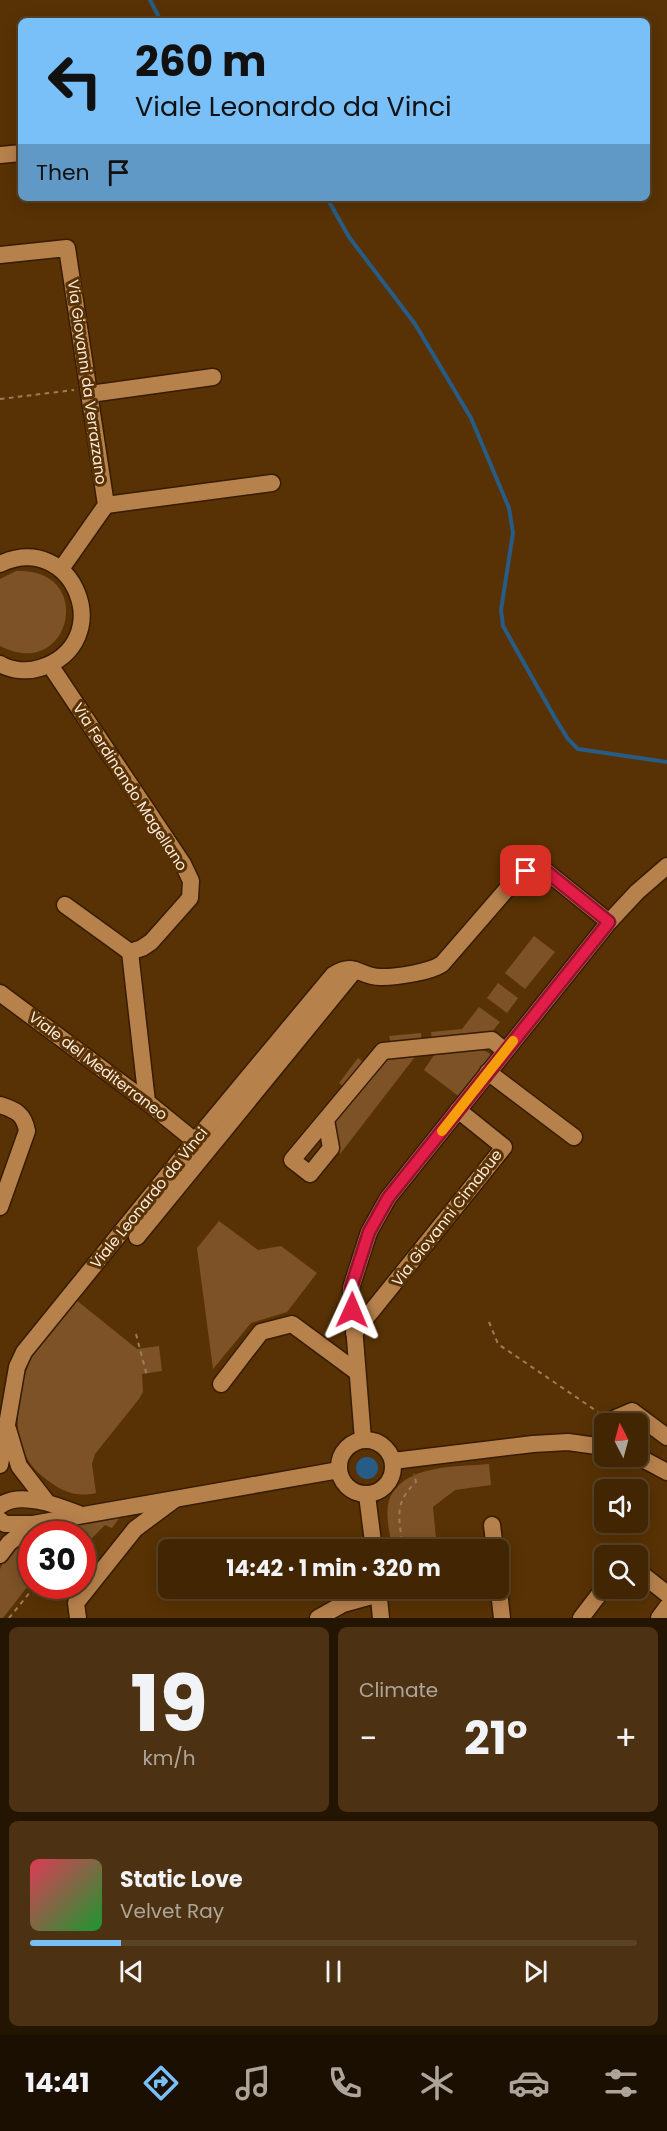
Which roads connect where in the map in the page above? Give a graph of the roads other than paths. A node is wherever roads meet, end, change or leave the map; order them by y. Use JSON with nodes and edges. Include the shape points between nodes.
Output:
{"nodes":[{"id":1,"x":18,"y":153,"type":"edge"},
{"id":2,"x":0,"y":155,"type":"edge"},
{"id":3,"x":0,"y":255,"type":"edge"},
{"id":4,"x":213,"y":377,"type":"dead end"},
{"id":5,"x":90,"y":391,"type":"junction"},
{"id":6,"x":272,"y":483,"type":"dead end"},
{"id":7,"x":106,"y":505,"type":"junction"},
{"id":8,"x":0,"y":564,"type":"edge"},
{"id":9,"x":61,"y":569,"type":"junction"},
{"id":10,"x":0,"y":664,"type":"edge"},
{"id":11,"x":50,"y":665,"type":"junction"},
{"id":12,"x":667,"y":866,"type":"edge"},
{"id":13,"x":65,"y":905,"type":"dead end"},
{"id":14,"x":611,"y":920,"type":"junction"},
{"id":15,"x":130,"y":952,"type":"junction"},
{"id":16,"x":355,"y":970,"type":"junction"},
{"id":17,"x":0,"y":993,"type":"edge"},
{"id":18,"x":505,"y":1051,"type":"junction"},
{"id":19,"x":488,"y":1072,"type":"junction"},
{"id":20,"x":147,"y":1102,"type":"junction"},
{"id":21,"x":0,"y":1105,"type":"edge"},
{"id":22,"x":458,"y":1110,"type":"junction"},
{"id":23,"x":326,"y":1120,"type":"dead end"},
{"id":24,"x":574,"y":1137,"type":"dead end"},
{"id":25,"x":195,"y":1141,"type":"junction"},
{"id":26,"x":0,"y":1207,"type":"edge"},
{"id":27,"x":137,"y":1237,"type":"dead end"},
{"id":28,"x":354,"y":1333,"type":"junction"},
{"id":29,"x":357,"y":1372,"type":"junction"},
{"id":30,"x":220,"y":1384,"type":"dead end"},
{"id":31,"x":6,"y":1423,"type":"junction"},
{"id":32,"x":648,"y":1423,"type":"edge"},
{"id":33,"x":667,"y":1437,"type":"edge"},
{"id":34,"x":363,"y":1440,"type":"junction"},
{"id":35,"x":594,"y":1445,"type":"edge"},
{"id":36,"x":393,"y":1461,"type":"junction"},
{"id":37,"x":648,"y":1462,"type":"edge"},
{"id":38,"x":0,"y":1465,"type":"edge"},
{"id":39,"x":339,"y":1470,"type":"junction"},
{"id":40,"x":667,"y":1472,"type":"edge"},
{"id":41,"x":367,"y":1495,"type":"junction"},
{"id":42,"x":178,"y":1498,"type":"junction"},
{"id":43,"x":46,"y":1501,"type":"junction"},
{"id":44,"x":135,"y":1505,"type":"junction"},
{"id":45,"x":0,"y":1506,"type":"edge"},
{"id":46,"x":80,"y":1514,"type":"junction"},
{"id":47,"x":0,"y":1520,"type":"edge"},
{"id":48,"x":47,"y":1521,"type":"edge"},
{"id":49,"x":18,"y":1524,"type":"edge"},
{"id":50,"x":492,"y":1525,"type":"dead end"},
{"id":51,"x":135,"y":1529,"type":"junction"},
{"id":52,"x":18,"y":1536,"type":"edge"},
{"id":53,"x":373,"y":1539,"type":"edge"},
{"id":54,"x":494,"y":1539,"type":"edge"},
{"id":55,"x":0,"y":1555,"type":"edge"},
{"id":56,"x":648,"y":1579,"type":"edge"},
{"id":57,"x":667,"y":1594,"type":"edge"},
{"id":58,"x":356,"y":1599,"type":"edge"},
{"id":59,"x":379,"y":1599,"type":"edge"},
{"id":60,"x":500,"y":1599,"type":"edge"},
{"id":61,"x":596,"y":1599,"type":"edge"},
{"id":62,"x":667,"y":1607,"type":"edge"},
{"id":63,"x":78,"y":1618,"type":"edge"},
{"id":64,"x":318,"y":1618,"type":"edge"},
{"id":65,"x":381,"y":1618,"type":"edge"},
{"id":66,"x":502,"y":1618,"type":"edge"},
{"id":67,"x":581,"y":1618,"type":"edge"},
{"id":68,"x":659,"y":1618,"type":"edge"}],
"edges":[{"from":1,"to":2,"type":"street"},
{"from":3,"to":5,"type":"street","name":"Via Giovanni da Verrazzano","via":[[67,248]]},
{"from":4,"to":5,"type":"street"},
{"from":5,"to":7,"type":"street","name":"Via Giovanni da Verrazzano"},
{"from":6,"to":7,"type":"street"},
{"from":7,"to":9,"type":"street","name":"Via Giovanni da Verrazzano"},
{"from":8,"to":9,"type":"street","via":[[28,557]]},
{"from":9,"to":11,"type":"street","via":[[80,595],[83,612],[75,643]]},
{"from":10,"to":11,"type":"street","via":[[20,670]]},
{"from":11,"to":15,"type":"street","name":"Via Ferdinando Magellano","via":[[183,864],[190,881],[190,898],[151,942]]},
{"from":12,"to":14,"type":"street"},
{"from":13,"to":15,"type":"street"},
{"from":14,"to":16,"type":"street","via":[[547,872],[536,869],[519,875],[435,969],[382,977]]},
{"from":14,"to":18,"type":"street"},
{"from":15,"to":20,"type":"street"},
{"from":16,"to":25,"type":"street","name":"Viale Leonardo da Vinci","via":[[342,969],[333,975]]},
{"from":16,"to":27,"type":"street","name":"Viale Leonardo da Vinci"},
{"from":17,"to":20,"type":"street","name":"Viale del Mediterraneo"},
{"from":18,"to":19,"type":"street"},
{"from":18,"to":23,"type":"street","via":[[492,1040],[383,1051]]},
{"from":19,"to":22,"type":"street"},
{"from":19,"to":24,"type":"street"},
{"from":20,"to":25,"type":"street","name":"Viale del Mediterraneo"},
{"from":21,"to":26,"type":"street","via":[[17,1111],[25,1119],[27,1131]]},
{"from":22,"to":28,"type":"street","via":[[388,1198],[369,1232],[351,1288]]},
{"from":22,"to":28,"type":"street","name":"Via Giovanni Cimabue","via":[[504,1147]]},
{"from":25,"to":31,"type":"street","name":"Viale Leonardo da Vinci","via":[[24,1352],[17,1367]]},
{"from":28,"to":29,"type":"street"},
{"from":29,"to":30,"type":"street","via":[[292,1324],[261,1332]]},
{"from":29,"to":34,"type":"street"},
{"from":31,"to":38,"type":"street","name":"Viale Leonardo da Vinci"},
{"from":31,"to":43,"type":"street","via":[[19,1466]]},
{"from":32,"to":33,"type":"street"},
{"from":34,"to":36,"type":"street","via":[[382,1445]]},
{"from":34,"to":39,"type":"street","via":[[345,1450]]},
{"from":35,"to":36,"type":"street","via":[[533,1444]]},
{"from":36,"to":41,"type":"street","via":[[388,1484]]},
{"from":37,"to":40,"type":"street"},
{"from":39,"to":41,"type":"street","via":[[348,1488]]},
{"from":39,"to":42,"type":"street"},
{"from":41,"to":53,"type":"street"},
{"from":42,"to":44,"type":"street"},
{"from":42,"to":51,"type":"street"},
{"from":43,"to":45,"type":"street","via":[[18,1500]]},
{"from":43,"to":46,"type":"street"},
{"from":44,"to":46,"type":"street"},
{"from":44,"to":51,"type":"street"},
{"from":46,"to":48,"type":"street"},
{"from":47,"to":49,"type":"street","via":[[4,1524]]},
{"from":50,"to":54,"type":"street"},
{"from":51,"to":63,"type":"street","via":[[76,1603]]},
{"from":52,"to":55,"type":"street"},
{"from":56,"to":57,"type":"street"},
{"from":58,"to":64,"type":"street"},
{"from":59,"to":65,"type":"street"},
{"from":60,"to":66,"type":"street"},
{"from":61,"to":67,"type":"street"},
{"from":62,"to":68,"type":"street"}]}
